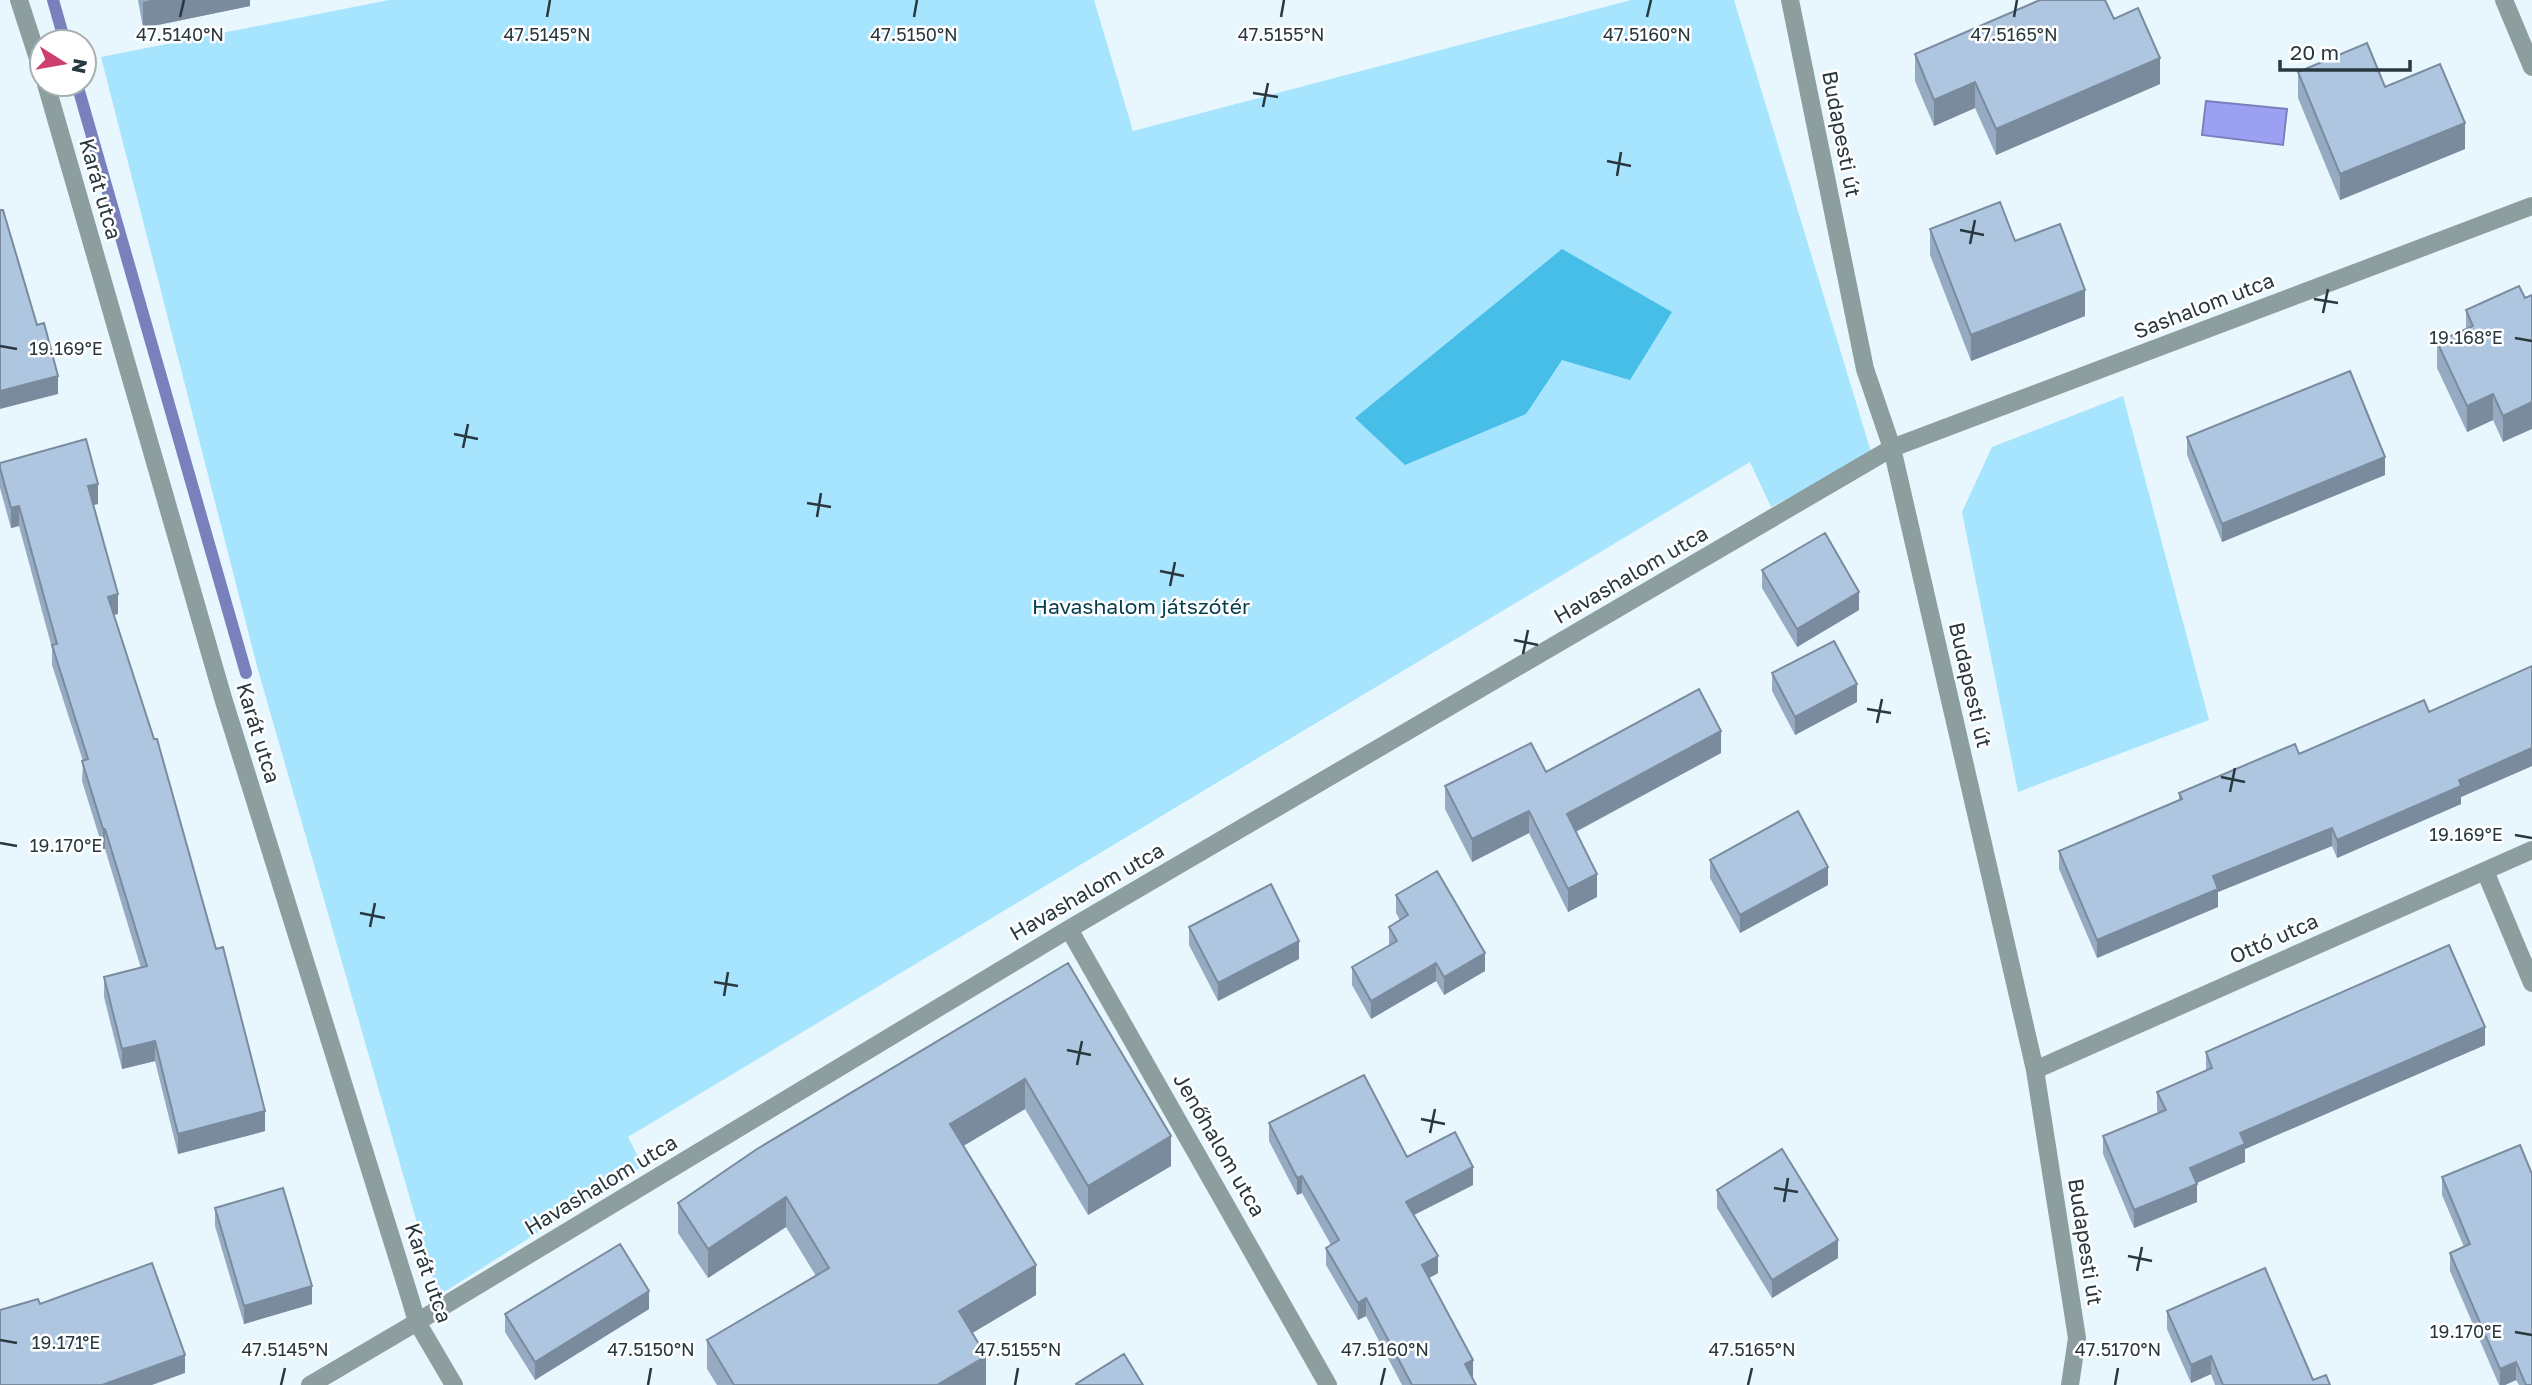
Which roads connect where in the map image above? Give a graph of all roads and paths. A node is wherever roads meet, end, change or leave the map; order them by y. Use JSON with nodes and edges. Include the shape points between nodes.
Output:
{"nodes":[{"id":1,"x":19,"y":0,"type":"edge"},
{"id":2,"x":1790,"y":0,"type":"edge"},
{"id":3,"x":2504,"y":0,"type":"edge"},
{"id":4,"x":28,"y":28,"type":"edge"},
{"id":5,"x":2532,"y":67,"type":"edge"},
{"id":6,"x":50,"y":98,"type":"edge"},
{"id":7,"x":2532,"y":206,"type":"edge"},
{"id":8,"x":1892,"y":448,"type":"junction"},
{"id":9,"x":2532,"y":850,"type":"edge"},
{"id":10,"x":2485,"y":871,"type":"junction"},
{"id":11,"x":1069,"y":929,"type":"junction"},
{"id":12,"x":2532,"y":983,"type":"edge"},
{"id":13,"x":2035,"y":1070,"type":"junction"},
{"id":14,"x":417,"y":1322,"type":"junction"},
{"id":15,"x":310,"y":1385,"type":"edge"},
{"id":16,"x":454,"y":1385,"type":"edge"},
{"id":17,"x":1328,"y":1385,"type":"edge"},
{"id":18,"x":2070,"y":1385,"type":"edge"}],
"edges":[{"from":1,"to":4,"type":"street"},
{"from":2,"to":8,"type":"street","name":"Budapesti út","via":[[1865,369]]},
{"from":3,"to":5,"type":"street"},
{"from":6,"to":14,"type":"street","name":"Karát utca","via":[[223,698]]},
{"from":7,"to":8,"type":"street","name":"Sashalom utca"},
{"from":8,"to":11,"type":"street","name":"Havashalom utca"},
{"from":8,"to":13,"type":"street","name":"Budapesti út"},
{"from":9,"to":10,"type":"street","name":"Ottó utca"},
{"from":10,"to":12,"type":"street"},
{"from":10,"to":13,"type":"street","name":"Ottó utca"},
{"from":11,"to":14,"type":"street","name":"Havashalom utca"},
{"from":11,"to":17,"type":"street","name":"Jenőhalom utca"},
{"from":13,"to":18,"type":"street","name":"Budapesti út","via":[[2077,1338]]},
{"from":14,"to":15,"type":"street","name":"Havashalom utca"},
{"from":14,"to":16,"type":"street","name":"Karát utca"}]}
